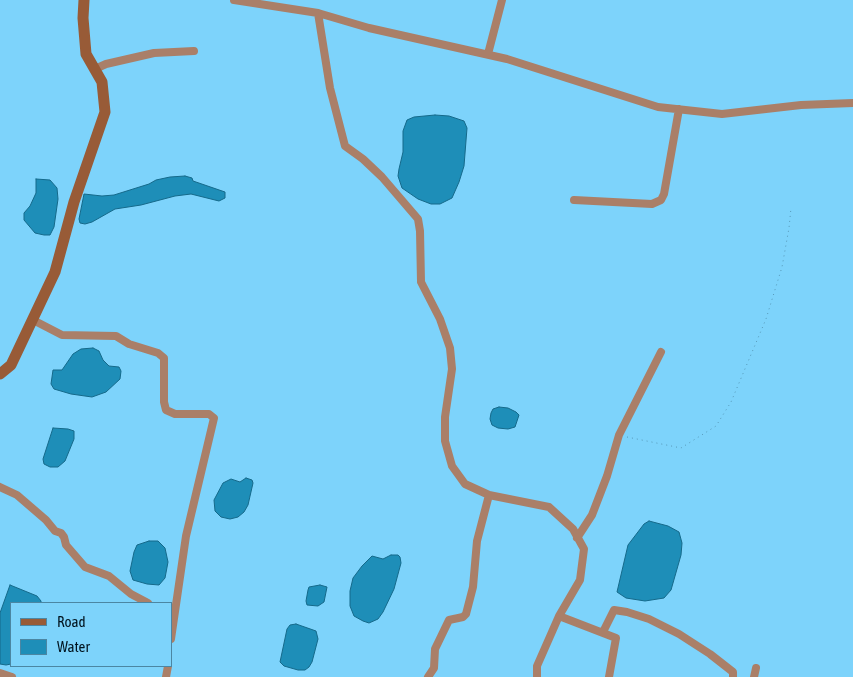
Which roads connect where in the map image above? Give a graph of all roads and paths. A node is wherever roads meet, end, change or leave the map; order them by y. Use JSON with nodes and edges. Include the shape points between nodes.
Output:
{"nodes":[{"id":1,"x":84,"y":0,"type":"edge"},
{"id":2,"x":234,"y":0,"type":"edge"},
{"id":3,"x":502,"y":0,"type":"edge"},
{"id":4,"x":281,"y":3,"type":"edge"},
{"id":5,"x":318,"y":13,"type":"junction"},
{"id":6,"x":194,"y":51,"type":"dead end"},
{"id":7,"x":488,"y":54,"type":"junction"},
{"id":8,"x":95,"y":69,"type":"junction"},
{"id":9,"x":853,"y":103,"type":"edge"},
{"id":10,"x":679,"y":109,"type":"junction"},
{"id":11,"x":574,"y":200,"type":"dead end"},
{"id":12,"x":791,"y":208,"type":"dead end"},
{"id":13,"x":33,"y":320,"type":"junction"},
{"id":14,"x":661,"y":352,"type":"dead end"},
{"id":15,"x":0,"y":374,"type":"edge"},
{"id":16,"x":619,"y":435,"type":"junction"},
{"id":17,"x":0,"y":487,"type":"edge"},
{"id":18,"x":489,"y":495,"type":"junction"},
{"id":19,"x":578,"y":538,"type":"junction"},
{"id":20,"x":146,"y":602,"type":"edge"},
{"id":21,"x":559,"y":616,"type":"junction"},
{"id":22,"x":173,"y":617,"type":"edge"},
{"id":23,"x":603,"y":632,"type":"junction"},
{"id":24,"x":756,"y":668,"type":"dead end"},
{"id":25,"x":0,"y":673,"type":"edge"},
{"id":26,"x":12,"y":677,"type":"edge"},
{"id":27,"x":428,"y":677,"type":"edge"},
{"id":28,"x":537,"y":677,"type":"edge"},
{"id":29,"x":609,"y":677,"type":"edge"},
{"id":30,"x":733,"y":677,"type":"edge"},
{"id":31,"x":754,"y":677,"type":"edge"}],
"edges":[{"from":1,"to":8,"type":"main road","via":[[86,54]]},
{"from":2,"to":4,"type":"street"},
{"from":3,"to":7,"type":"street"},
{"from":4,"to":5,"type":"street"},
{"from":5,"to":7,"type":"street","via":[[369,28]]},
{"from":5,"to":18,"type":"street","via":[[330,88],[345,146],[382,176],[418,219],[421,282],[440,319],[450,348],[452,370],[444,417],[445,441],[452,466],[465,484]]},
{"from":6,"to":8,"type":"street","via":[[154,53]]},
{"from":7,"to":10,"type":"street","via":[[658,107]]},
{"from":8,"to":13,"type":"main road","via":[[102,82],[105,112],[74,202],[55,272]]},
{"from":9,"to":10,"type":"street","via":[[722,114]]},
{"from":10,"to":11,"type":"street","via":[[661,200],[652,204]]},
{"from":12,"to":16,"type":"path","via":[[782,267],[766,319],[730,402],[716,426],[681,448]]},
{"from":13,"to":15,"type":"main road","via":[[11,365]]},
{"from":13,"to":22,"type":"street","via":[[62,335],[116,336],[129,344],[158,353],[164,358],[166,410],[175,414],[209,414],[214,418],[186,536]]},
{"from":14,"to":16,"type":"street"},
{"from":16,"to":19,"type":"street","via":[[592,515]]},
{"from":17,"to":20,"type":"street","via":[[17,495],[61,533],[66,545],[86,567],[109,576]]},
{"from":18,"to":19,"type":"street","via":[[549,507]]},
{"from":18,"to":27,"type":"street","via":[[477,541],[473,587],[466,614],[449,620],[435,649],[434,668]]},
{"from":19,"to":21,"type":"street","via":[[584,550],[580,580]]},
{"from":21,"to":23,"type":"street"},
{"from":21,"to":28,"type":"street","via":[[537,666]]},
{"from":23,"to":29,"type":"street","via":[[616,638]]},
{"from":23,"to":30,"type":"street","via":[[614,610],[642,617],[679,634],[710,654],[733,672]]},
{"from":24,"to":31,"type":"street"},
{"from":25,"to":26,"type":"street"}]}
